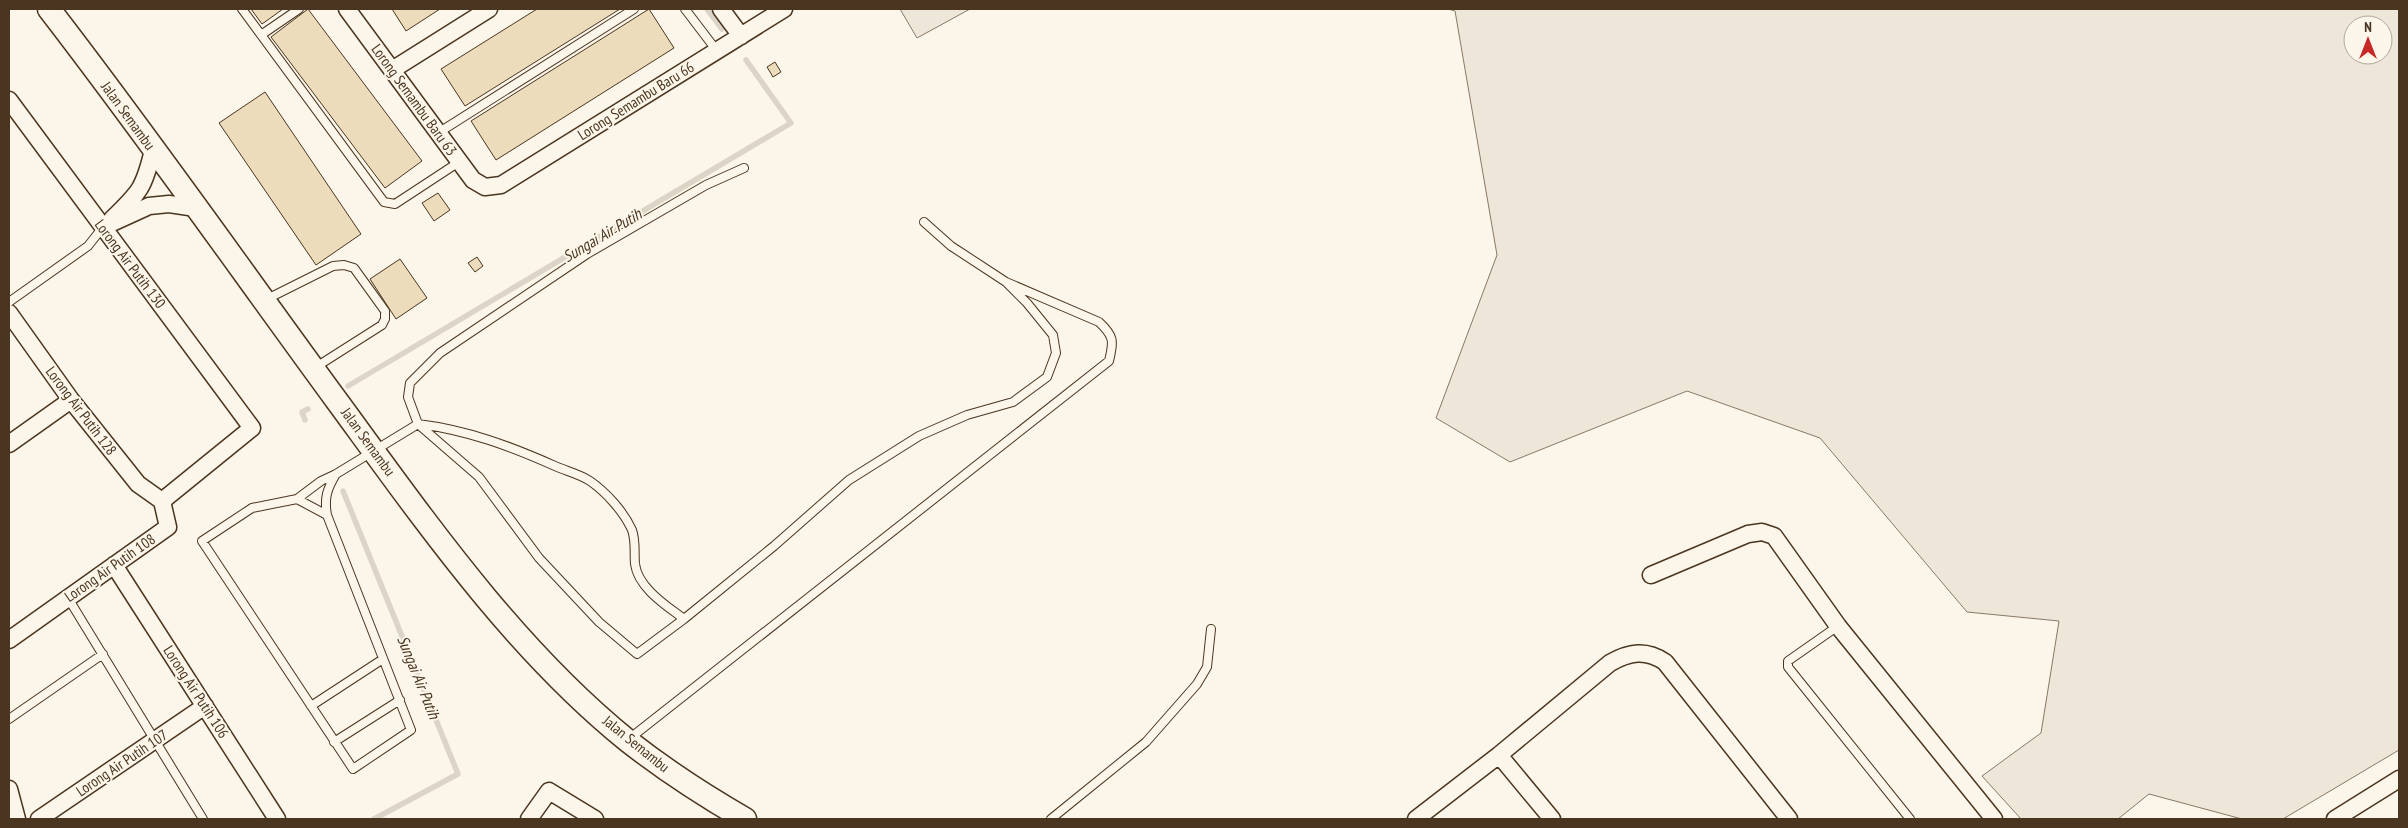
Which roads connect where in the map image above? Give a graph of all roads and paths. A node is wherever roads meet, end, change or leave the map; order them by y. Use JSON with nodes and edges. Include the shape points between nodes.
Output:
{"nodes":[{"id":1,"x":49,"y":9,"type":"edge"},
{"id":2,"x":242,"y":9,"type":"edge"},
{"id":3,"x":299,"y":9,"type":"edge"},
{"id":4,"x":347,"y":9,"type":"edge"},
{"id":5,"x":489,"y":9,"type":"edge"},
{"id":6,"x":634,"y":9,"type":"edge"},
{"id":7,"x":685,"y":9,"type":"edge"},
{"id":8,"x":721,"y":9,"type":"edge"},
{"id":9,"x":784,"y":9,"type":"edge"},
{"id":10,"x":261,"y":35,"type":"junction"},
{"id":11,"x":741,"y":36,"type":"junction"},
{"id":12,"x":717,"y":51,"type":"junction"},
{"id":13,"x":392,"y":70,"type":"junction"},
{"id":14,"x":9,"y":100,"type":"edge"},
{"id":15,"x":438,"y":133,"type":"junction"},
{"id":16,"x":153,"y":150,"type":"junction"},
{"id":17,"x":459,"y":162,"type":"junction"},
{"id":18,"x":744,"y":168,"type":"dead end"},
{"id":19,"x":485,"y":187,"type":"joint"},
{"id":20,"x":196,"y":208,"type":"junction"},
{"id":21,"x":924,"y":222,"type":"dead end"},
{"id":22,"x":103,"y":227,"type":"junction"},
{"id":23,"x":1006,"y":282,"type":"junction"},
{"id":24,"x":263,"y":300,"type":"junction"},
{"id":25,"x":9,"y":302,"type":"edge"},
{"id":26,"x":9,"y":313,"type":"edge"},
{"id":27,"x":313,"y":368,"type":"junction"},
{"id":28,"x":71,"y":400,"type":"junction"},
{"id":29,"x":418,"y":424,"type":"junction"},
{"id":30,"x":9,"y":444,"type":"edge"},
{"id":31,"x":374,"y":451,"type":"junction"},
{"id":32,"x":336,"y":474,"type":"junction"},
{"id":33,"x":297,"y":499,"type":"junction"},
{"id":34,"x":162,"y":501,"type":"junction"},
{"id":35,"x":327,"y":515,"type":"junction"},
{"id":36,"x":114,"y":566,"type":"junction"},
{"id":37,"x":1651,"y":575,"type":"dead end"},
{"id":38,"x":68,"y":598,"type":"junction"},
{"id":39,"x":684,"y":619,"type":"junction"},
{"id":40,"x":1838,"y":626,"type":"junction"},
{"id":41,"x":1211,"y":629,"type":"dead end"},
{"id":42,"x":9,"y":640,"type":"edge"},
{"id":43,"x":103,"y":654,"type":"junction"},
{"id":44,"x":383,"y":659,"type":"junction"},
{"id":45,"x":400,"y":700,"type":"junction"},
{"id":46,"x":205,"y":706,"type":"junction"},
{"id":47,"x":310,"y":706,"type":"junction"},
{"id":48,"x":9,"y":719,"type":"edge"},
{"id":49,"x":155,"y":740,"type":"junction"},
{"id":50,"x":628,"y":741,"type":"junction"},
{"id":51,"x":334,"y":742,"type":"junction"},
{"id":52,"x":1499,"y":755,"type":"junction"},
{"id":53,"x":2399,"y":779,"type":"edge"},
{"id":54,"x":9,"y":789,"type":"edge"},
{"id":55,"x":17,"y":819,"type":"edge"},
{"id":56,"x":39,"y":819,"type":"edge"},
{"id":57,"x":203,"y":819,"type":"edge"},
{"id":58,"x":277,"y":819,"type":"edge"},
{"id":59,"x":529,"y":819,"type":"edge"},
{"id":60,"x":595,"y":819,"type":"edge"},
{"id":61,"x":745,"y":819,"type":"edge"},
{"id":62,"x":1051,"y":819,"type":"edge"},
{"id":63,"x":1416,"y":819,"type":"edge"},
{"id":64,"x":1552,"y":819,"type":"edge"},
{"id":65,"x":1789,"y":819,"type":"edge"},
{"id":66,"x":1910,"y":819,"type":"edge"},
{"id":67,"x":1994,"y":819,"type":"edge"},
{"id":68,"x":2335,"y":819,"type":"edge"}],
"edges":[{"from":1,"to":16,"type":"main road","name":"Jalan Semambu"},
{"from":2,"to":10,"type":"lane"},
{"from":3,"to":10,"type":"lane"},
{"from":4,"to":13,"type":"street","name":"Lorong Semambu Baru 63"},
{"from":5,"to":13,"type":"street"},
{"from":6,"to":15,"type":"lane"},
{"from":7,"to":12,"type":"lane"},
{"from":8,"to":11,"type":"street"},
{"from":9,"to":11,"type":"street","name":"Lorong Semambu Baru 66"},
{"from":10,"to":17,"type":"lane","via":[[384,202],[395,204]]},
{"from":11,"to":12,"type":"street","name":"Lorong Semambu Baru 66"},
{"from":12,"to":19,"type":"street","name":"Lorong Semambu Baru 66","via":[[501,186]]},
{"from":13,"to":15,"type":"street","name":"Lorong Semambu Baru 63"},
{"from":14,"to":22,"type":"street","name":"Lorong Air Putih 130"},
{"from":15,"to":17,"type":"street","name":"Lorong Semambu Baru 63"},
{"from":16,"to":20,"type":"main road","name":"Jalan Semambu"},
{"from":16,"to":22,"type":"street","via":[[147,177],[137,194]]},
{"from":17,"to":19,"type":"street","name":"Lorong Semambu Baru 63","via":[[473,180]]},
{"from":18,"to":29,"type":"lane","via":[[706,185],[587,254],[440,353],[410,382],[408,397]]},
{"from":20,"to":22,"type":"street","via":[[170,204],[149,206]]},
{"from":20,"to":24,"type":"main road","name":"Jalan Semambu"},
{"from":21,"to":23,"type":"lane","via":[[951,246]]},
{"from":22,"to":25,"type":"lane","via":[[88,246]]},
{"from":22,"to":34,"type":"street","name":"Lorong Air Putih 130","via":[[252,428]]},
{"from":23,"to":39,"type":"lane","via":[[1053,335],[1056,353],[1047,377],[1013,402],[967,415],[919,436],[849,480]]},
{"from":23,"to":50,"type":"lane","via":[[1099,322],[1110,332],[1113,344],[1109,361]]},
{"from":24,"to":27,"type":"main road","name":"Jalan Semambu"},
{"from":24,"to":27,"type":"lane","via":[[333,266],[354,268],[385,311],[386,319],[382,325]]},
{"from":26,"to":28,"type":"street","name":"Lorong Air Putih 128"},
{"from":27,"to":31,"type":"main road","name":"Jalan Semambu"},
{"from":28,"to":30,"type":"street"},
{"from":28,"to":34,"type":"street","name":"Lorong Air Putih 128","via":[[138,484]]},
{"from":29,"to":31,"type":"lane"},
{"from":29,"to":39,"type":"lane","via":[[468,432],[590,481],[615,504],[632,530],[635,565],[643,582],[662,603]]},
{"from":29,"to":39,"type":"lane","via":[[479,476],[539,558],[599,622],[637,654]]},
{"from":31,"to":32,"type":"lane"},
{"from":31,"to":50,"type":"main road","name":"Jalan Semambu","via":[[488,600],[557,674]]},
{"from":32,"to":33,"type":"lane"},
{"from":32,"to":35,"type":"lane","via":[[324,500]]},
{"from":33,"to":35,"type":"lane"},
{"from":33,"to":47,"type":"lane","via":[[252,508],[202,541]]},
{"from":34,"to":36,"type":"street","name":"Lorong Air Putih 108","via":[[168,527]]},
{"from":35,"to":44,"type":"lane"},
{"from":36,"to":38,"type":"street","name":"Lorong Air Putih 108"},
{"from":36,"to":46,"type":"street","name":"Lorong Air Putih 106"},
{"from":37,"to":40,"type":"street","via":[[1748,534],[1762,532],[1774,536]]},
{"from":38,"to":42,"type":"street","name":"Lorong Air Putih 108"},
{"from":38,"to":43,"type":"lane"},
{"from":40,"to":66,"type":"lane","via":[[1788,661],[1788,667]]},
{"from":40,"to":67,"type":"street"},
{"from":41,"to":62,"type":"lane","via":[[1207,667],[1197,684],[1146,742]]},
{"from":43,"to":48,"type":"lane"},
{"from":43,"to":49,"type":"lane"},
{"from":44,"to":45,"type":"lane"},
{"from":44,"to":47,"type":"lane"},
{"from":45,"to":51,"type":"lane"},
{"from":45,"to":51,"type":"lane","via":[[411,730],[353,769]]},
{"from":46,"to":49,"type":"street","name":"Lorong Air Putih 107"},
{"from":46,"to":58,"type":"street","name":"Lorong Air Putih 106"},
{"from":47,"to":51,"type":"lane"},
{"from":49,"to":56,"type":"street","name":"Lorong Air Putih 107"},
{"from":49,"to":57,"type":"lane"},
{"from":50,"to":61,"type":"main road","name":"Jalan Semambu","via":[[710,799]]},
{"from":52,"to":63,"type":"street"},
{"from":52,"to":64,"type":"street"},
{"from":52,"to":65,"type":"street","via":[[1610,663],[1622,656],[1646,653],[1665,662]]},
{"from":53,"to":68,"type":"street"},
{"from":54,"to":55,"type":"street"},
{"from":59,"to":60,"type":"street","via":[[549,791]]}]}
